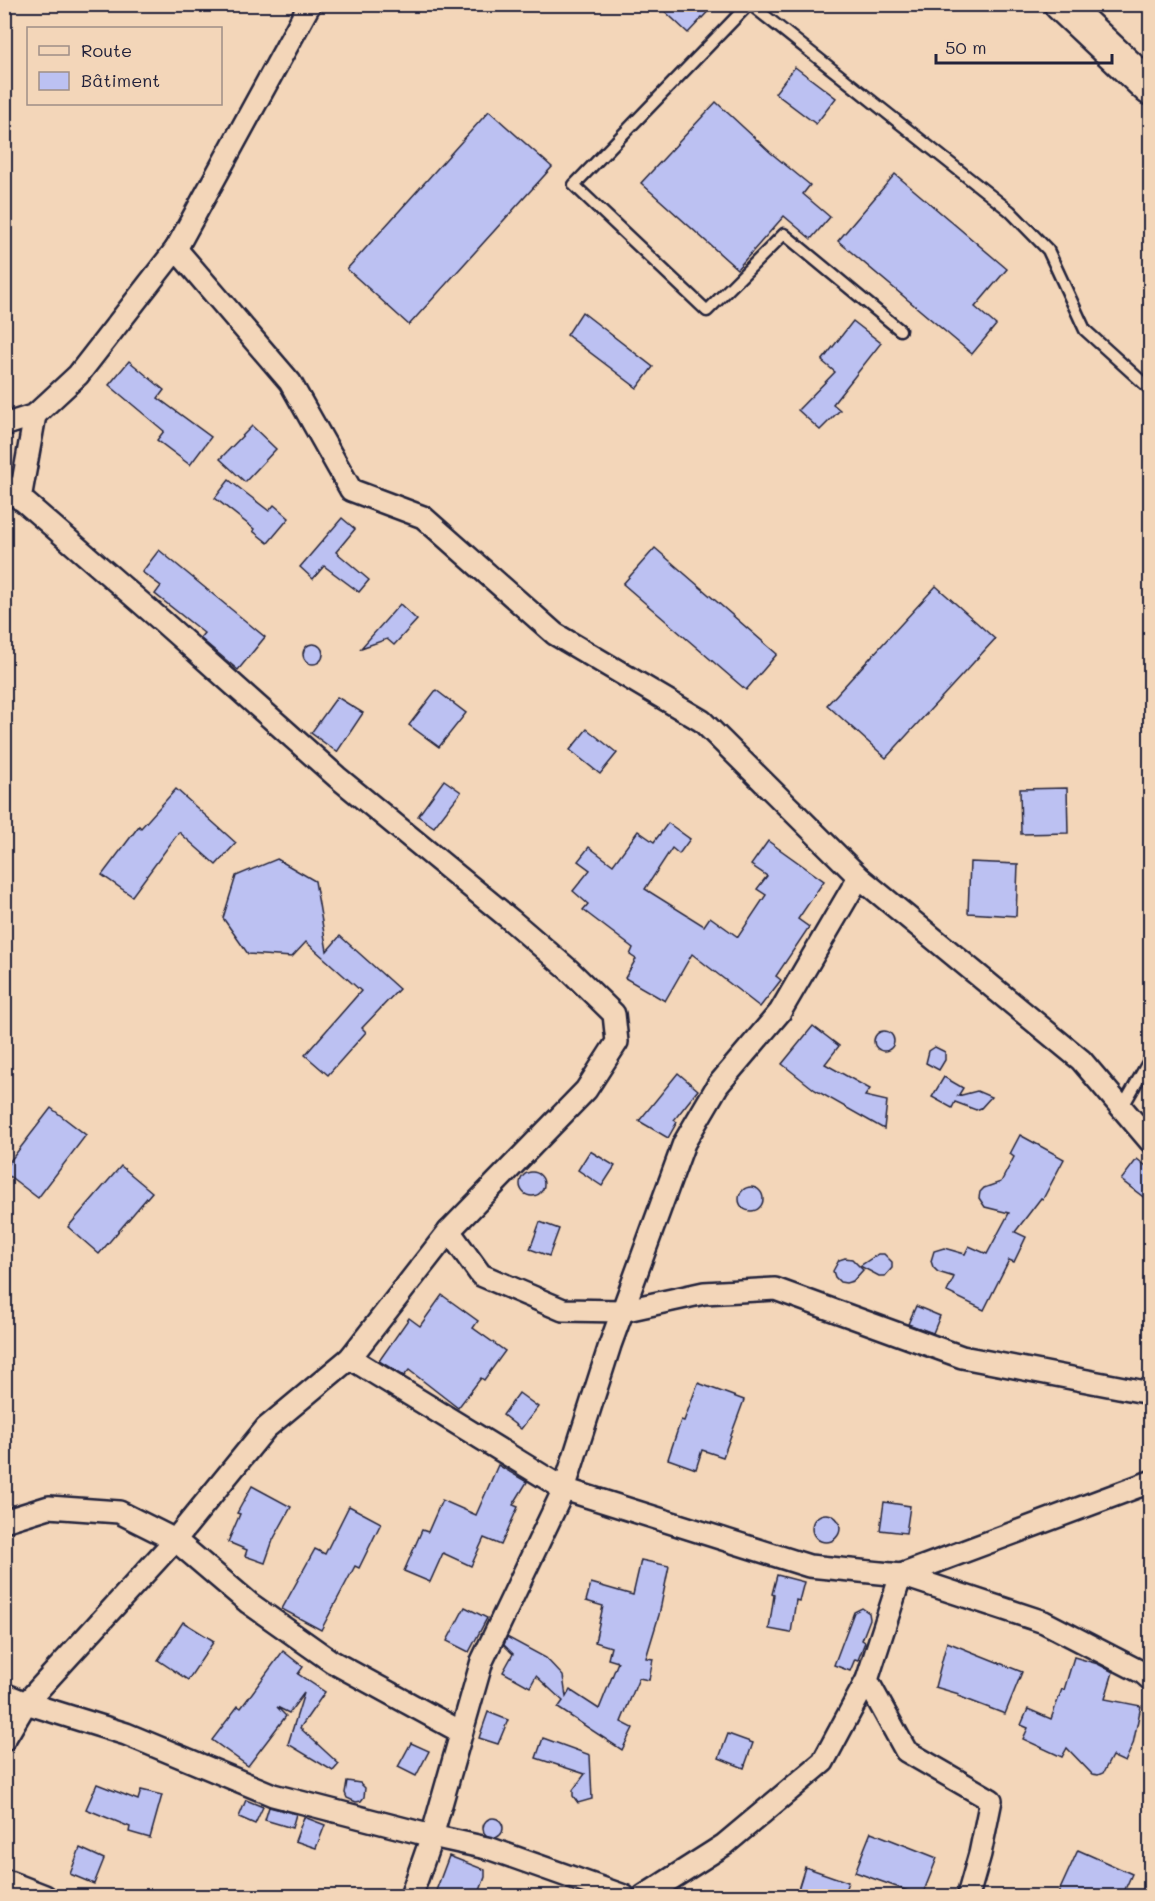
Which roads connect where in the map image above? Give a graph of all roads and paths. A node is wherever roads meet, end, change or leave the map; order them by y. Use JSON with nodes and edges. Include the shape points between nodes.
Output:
{"nodes":[{"id":1,"x":310,"y":4,"type":"edge"},
{"id":2,"x":750,"y":4,"type":"edge"},
{"id":3,"x":1061,"y":4,"type":"edge"},
{"id":4,"x":1150,"y":88,"type":"edge"},
{"id":5,"x":176,"y":249,"type":"junction"},
{"id":6,"x":900,"y":330,"type":"dead end"},
{"id":7,"x":1150,"y":389,"type":"edge"},
{"id":8,"x":35,"y":415,"type":"junction"},
{"id":9,"x":4,"y":425,"type":"edge"},
{"id":10,"x":4,"y":484,"type":"edge"},
{"id":11,"x":20,"y":499,"type":"junction"},
{"id":12,"x":859,"y":877,"type":"junction"},
{"id":13,"x":1150,"y":1059,"type":"edge"},
{"id":14,"x":1122,"y":1108,"type":"junction"},
{"id":15,"x":1150,"y":1141,"type":"edge"},
{"id":16,"x":449,"y":1231,"type":"junction"},
{"id":17,"x":622,"y":1311,"type":"junction"},
{"id":18,"x":350,"y":1358,"type":"junction"},
{"id":19,"x":1150,"y":1393,"type":"edge"},
{"id":20,"x":1150,"y":1482,"type":"edge"},
{"id":21,"x":564,"y":1489,"type":"junction"},
{"id":22,"x":4,"y":1521,"type":"edge"},
{"id":23,"x":175,"y":1540,"type":"junction"},
{"id":24,"x":901,"y":1575,"type":"junction"},
{"id":25,"x":1150,"y":1679,"type":"edge"},
{"id":26,"x":867,"y":1680,"type":"junction"},
{"id":27,"x":4,"y":1694,"type":"edge"},
{"id":28,"x":27,"y":1703,"type":"junction"},
{"id":29,"x":461,"y":1732,"type":"junction"},
{"id":30,"x":4,"y":1740,"type":"edge"},
{"id":31,"x":432,"y":1836,"type":"junction"},
{"id":32,"x":4,"y":1880,"type":"edge"},
{"id":33,"x":45,"y":1896,"type":"edge"},
{"id":34,"x":411,"y":1896,"type":"edge"},
{"id":35,"x":624,"y":1896,"type":"edge"},
{"id":36,"x":644,"y":1896,"type":"edge"},
{"id":37,"x":968,"y":1896,"type":"edge"}],
"edges":[{"from":1,"to":5,"type":"street"},
{"from":2,"to":6,"type":"lane","via":[[574,185],[707,311],[784,234]]},
{"from":2,"to":7,"type":"lane","via":[[1010,211],[1048,250],[1085,330]]},
{"from":3,"to":4,"type":"main road"},
{"from":5,"to":8,"type":"street","via":[[78,375]]},
{"from":5,"to":12,"type":"street","via":[[290,382],[351,490],[423,517],[555,634],[702,721]]},
{"from":8,"to":9,"type":"street"},
{"from":8,"to":11,"type":"street"},
{"from":10,"to":11,"type":"street"},
{"from":11,"to":16,"type":"street","via":[[337,777],[569,970],[614,1014],[617,1042],[586,1090]]},
{"from":12,"to":14,"type":"street","via":[[1081,1060]]},
{"from":12,"to":17,"type":"street","via":[[780,1012],[717,1085],[684,1143]]},
{"from":13,"to":14,"type":"lane"},
{"from":14,"to":15,"type":"street"},
{"from":16,"to":17,"type":"street","via":[[481,1275],[563,1310]]},
{"from":16,"to":18,"type":"street"},
{"from":17,"to":19,"type":"street","via":[[704,1293],[776,1289],[962,1357]]},
{"from":17,"to":21,"type":"street"},
{"from":18,"to":21,"type":"street"},
{"from":18,"to":23,"type":"street","via":[[266,1428]]},
{"from":20,"to":24,"type":"street"},
{"from":21,"to":24,"type":"street","via":[[809,1566]]},
{"from":21,"to":29,"type":"street","via":[[482,1660]]},
{"from":22,"to":23,"type":"street","via":[[49,1508],[119,1512]]},
{"from":23,"to":28,"type":"street"},
{"from":23,"to":29,"type":"street","via":[[249,1603],[331,1661]]},
{"from":24,"to":25,"type":"street","via":[[1044,1622]]},
{"from":24,"to":26,"type":"street"},
{"from":26,"to":36,"type":"street","via":[[823,1762],[724,1845]]},
{"from":26,"to":37,"type":"street","via":[[906,1751],[991,1800]]},
{"from":27,"to":28,"type":"street"},
{"from":28,"to":30,"type":"street"},
{"from":28,"to":31,"type":"street","via":[[126,1734],[273,1795]]},
{"from":29,"to":31,"type":"street"},
{"from":31,"to":34,"type":"street"},
{"from":31,"to":35,"type":"street","via":[[491,1849]]},
{"from":32,"to":33,"type":"street"}]}
